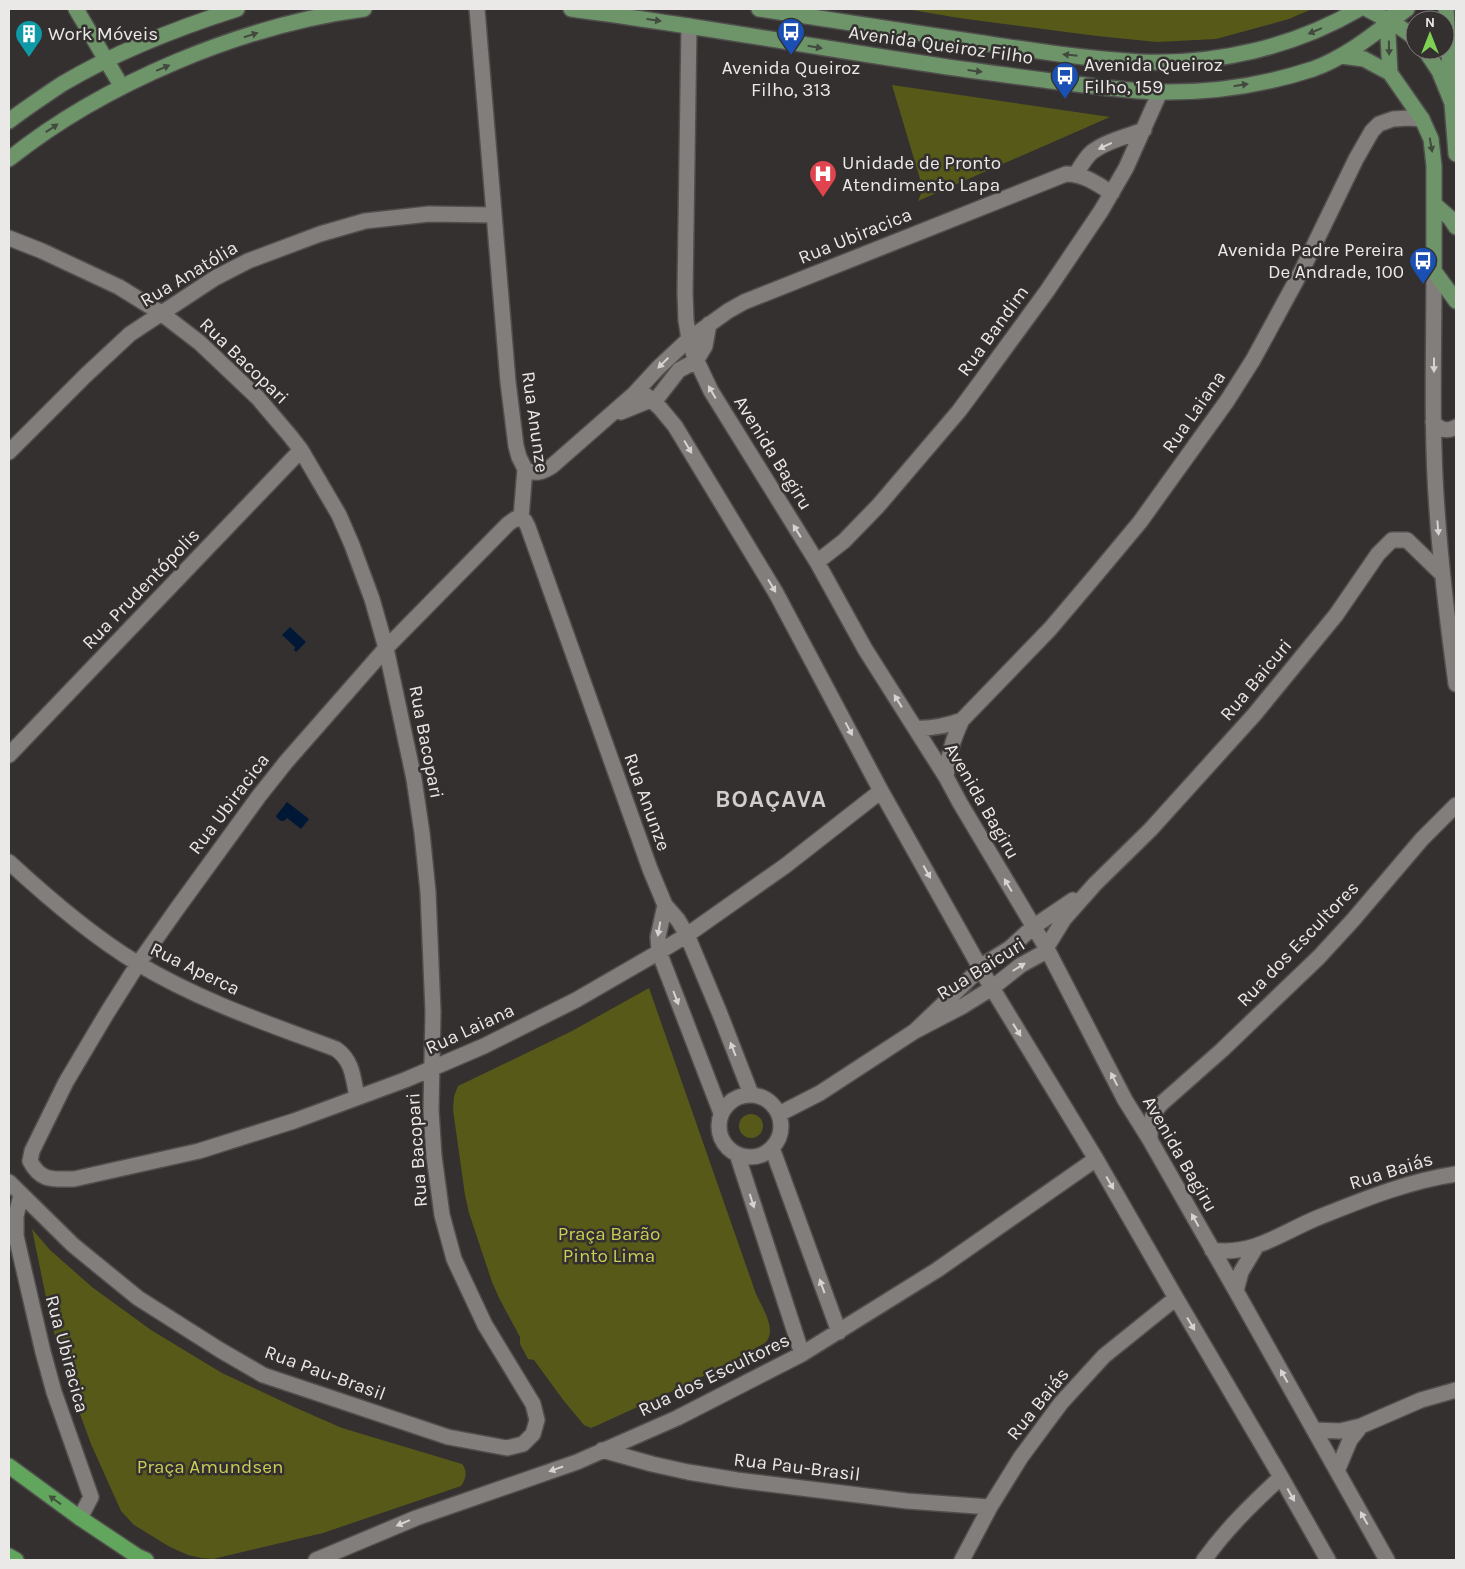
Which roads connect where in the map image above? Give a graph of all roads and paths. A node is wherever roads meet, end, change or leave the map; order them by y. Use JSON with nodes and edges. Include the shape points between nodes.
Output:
{"nodes":[{"id":1,"x":76,"y":9,"type":"edge"},
{"id":2,"x":237,"y":9,"type":"edge"},
{"id":3,"x":364,"y":9,"type":"edge"},
{"id":4,"x":477,"y":9,"type":"edge"},
{"id":5,"x":571,"y":9,"type":"edge"},
{"id":6,"x":759,"y":9,"type":"edge"},
{"id":7,"x":1358,"y":9,"type":"edge"},
{"id":8,"x":1367,"y":9,"type":"edge"},
{"id":9,"x":1407,"y":9,"type":"edge"},
{"id":10,"x":1446,"y":9,"type":"edge"},
{"id":11,"x":608,"y":11,"type":"edge"},
{"id":12,"x":1391,"y":15,"type":"edge"},
{"id":13,"x":689,"y":26,"type":"junction"},
{"id":14,"x":1405,"y":29,"type":"edge"},
{"id":15,"x":1341,"y":56,"type":"junction"},
{"id":16,"x":107,"y":60,"type":"junction"},
{"id":17,"x":1432,"y":60,"type":"edge"},
{"id":18,"x":1390,"y":73,"type":"junction"},
{"id":19,"x":122,"y":87,"type":"junction"},
{"id":20,"x":1160,"y":92,"type":"junction"},
{"id":21,"x":1452,"y":103,"type":"junction"},
{"id":22,"x":1422,"y":119,"type":"junction"},
{"id":23,"x":9,"y":121,"type":"edge"},
{"id":24,"x":1144,"y":130,"type":"junction"},
{"id":25,"x":1456,"y":154,"type":"edge"},
{"id":26,"x":9,"y":159,"type":"edge"},
{"id":27,"x":1076,"y":174,"type":"junction"},
{"id":28,"x":1112,"y":193,"type":"junction"},
{"id":29,"x":1434,"y":204,"type":"junction"},
{"id":30,"x":494,"y":215,"type":"junction"},
{"id":31,"x":1456,"y":227,"type":"edge"},
{"id":32,"x":9,"y":238,"type":"edge"},
{"id":33,"x":1434,"y":271,"type":"junction"},
{"id":34,"x":1456,"y":300,"type":"edge"},
{"id":35,"x":160,"y":313,"type":"junction"},
{"id":36,"x":709,"y":324,"type":"junction"},
{"id":37,"x":689,"y":339,"type":"junction"},
{"id":38,"x":696,"y":360,"type":"junction"},
{"id":39,"x":639,"y":389,"type":"junction"},
{"id":40,"x":651,"y":399,"type":"junction"},
{"id":41,"x":604,"y":421,"type":"junction"},
{"id":42,"x":1433,"y":422,"type":"junction"},
{"id":43,"x":1456,"y":427,"type":"edge"},
{"id":44,"x":1456,"y":441,"type":"edge"},
{"id":45,"x":1434,"y":447,"type":"junction"},
{"id":46,"x":301,"y":450,"type":"junction"},
{"id":47,"x":9,"y":452,"type":"edge"},
{"id":48,"x":525,"y":469,"type":"junction"},
{"id":49,"x":521,"y":518,"type":"junction"},
{"id":50,"x":817,"y":562,"type":"junction"},
{"id":51,"x":1442,"y":574,"type":"junction"},
{"id":52,"x":386,"y":648,"type":"junction"},
{"id":53,"x":1456,"y":684,"type":"edge"},
{"id":54,"x":962,"y":720,"type":"junction"},
{"id":55,"x":915,"y":728,"type":"junction"},
{"id":56,"x":9,"y":755,"type":"edge"},
{"id":57,"x":946,"y":777,"type":"junction"},
{"id":58,"x":881,"y":790,"type":"junction"},
{"id":59,"x":1456,"y":805,"type":"edge"},
{"id":60,"x":9,"y":862,"type":"edge"},
{"id":61,"x":1095,"y":884,"type":"junction"},
{"id":62,"x":665,"y":906,"type":"junction"},
{"id":63,"x":1033,"y":927,"type":"junction"},
{"id":64,"x":687,"y":935,"type":"junction"},
{"id":65,"x":1047,"y":949,"type":"junction"},
{"id":66,"x":659,"y":952,"type":"junction"},
{"id":67,"x":138,"y":964,"type":"junction"},
{"id":68,"x":981,"y":968,"type":"junction"},
{"id":69,"x":992,"y":988,"type":"junction"},
{"id":70,"x":916,"y":1031,"type":"junction"},
{"id":71,"x":433,"y":1068,"type":"junction"},
{"id":72,"x":751,"y":1094,"type":"junction"},
{"id":73,"x":357,"y":1097,"type":"junction"},
{"id":74,"x":1127,"y":1103,"type":"junction"},
{"id":75,"x":1161,"y":1104,"type":"junction"},
{"id":76,"x":721,"y":1113,"type":"junction"},
{"id":77,"x":779,"y":1114,"type":"junction"},
{"id":78,"x":1150,"y":1140,"type":"junction"},
{"id":79,"x":772,"y":1148,"type":"junction"},
{"id":80,"x":737,"y":1154,"type":"junction"},
{"id":81,"x":1096,"y":1159,"type":"junction"},
{"id":82,"x":30,"y":1161,"type":"joint"},
{"id":83,"x":1456,"y":1174,"type":"edge"},
{"id":84,"x":9,"y":1182,"type":"edge"},
{"id":85,"x":21,"y":1195,"type":"junction"},
{"id":86,"x":1256,"y":1247,"type":"junction"},
{"id":87,"x":1212,"y":1250,"type":"junction"},
{"id":88,"x":1236,"y":1291,"type":"junction"},
{"id":89,"x":1176,"y":1298,"type":"junction"},
{"id":90,"x":839,"y":1332,"type":"junction"},
{"id":91,"x":802,"y":1354,"type":"junction"},
{"id":92,"x":1456,"y":1390,"type":"edge"},
{"id":93,"x":533,"y":1404,"type":"joint"},
{"id":94,"x":1361,"y":1426,"type":"junction"},
{"id":95,"x":1314,"y":1430,"type":"junction"},
{"id":96,"x":602,"y":1450,"type":"junction"},
{"id":97,"x":9,"y":1466,"type":"edge"},
{"id":98,"x":1337,"y":1471,"type":"junction"},
{"id":99,"x":1281,"y":1477,"type":"junction"},
{"id":100,"x":990,"y":1508,"type":"junction"},
{"id":101,"x":80,"y":1518,"type":"junction"},
{"id":102,"x":146,"y":1560,"type":"edge"},
{"id":103,"x":316,"y":1560,"type":"edge"},
{"id":104,"x":962,"y":1560,"type":"edge"},
{"id":105,"x":1204,"y":1560,"type":"edge"},
{"id":106,"x":1328,"y":1560,"type":"edge"},
{"id":107,"x":1387,"y":1560,"type":"edge"}],
"edges":[{"from":1,"to":16,"type":"main road"},
{"from":2,"to":16,"type":"main road","via":[[194,23]]},
{"from":19,"to":3,"type":"main road","one_way":true,"via":[[182,59],[236,40],[308,19]]},
{"from":4,"to":30,"type":"street","name":"Rua Anunze"},
{"from":5,"to":11,"type":"main road","name":"Avenida Queiroz Filho"},
{"from":7,"to":6,"type":"main road","name":"Avenida Queiroz Filho","one_way":true,"via":[[1316,32],[1288,42],[1215,58],[1158,62],[1020,48]]},
{"from":8,"to":12,"type":"main road"},
{"from":9,"to":12,"type":"main road","name":"Avenida Queiroz Filho"},
{"from":10,"to":21,"type":"main road"},
{"from":11,"to":13,"type":"main road","name":"Avenida Queiroz Filho","one_way":true},
{"from":12,"to":14,"type":"main road"},
{"from":12,"to":15,"type":"main road","name":"Avenida Queiroz Filho","via":[[1374,35]]},
{"from":12,"to":18,"type":"main road","one_way":true},
{"from":13,"to":20,"type":"main road","name":"Avenida Queiroz Filho","one_way":true,"via":[[967,70]]},
{"from":13,"to":37,"type":"street","name":"Avenida Bagiru","via":[[685,292]]},
{"from":15,"to":18,"type":"main road","via":[[1364,59]]},
{"from":20,"to":15,"type":"main road","name":"Avenida Queiroz Filho","one_way":true,"via":[[1206,90],[1286,77]]},
{"from":16,"to":19,"type":"main road"},
{"from":16,"to":23,"type":"main road","via":[[63,84]]},
{"from":17,"to":21,"type":"main road"},
{"from":18,"to":22,"type":"main road"},
{"from":26,"to":19,"type":"main road","one_way":true,"via":[[86,106]]},
{"from":20,"to":24,"type":"street","name":"Rua Bandim"},
{"from":21,"to":25,"type":"main road"},
{"from":22,"to":29,"type":"main road","one_way":true,"via":[[1431,139]]},
{"from":22,"to":54,"type":"street","name":"Rua Laiana","via":[[1393,119],[1372,130],[1302,270],[1227,402],[1140,522],[1095,576]]},
{"from":24,"to":27,"type":"street","one_way":true,"via":[[1093,152]]},
{"from":24,"to":28,"type":"street","name":"Rua Bandim"},
{"from":27,"to":28,"type":"street"},
{"from":27,"to":36,"type":"street","name":"Rua Ubiracica","via":[[1052,179],[744,302]]},
{"from":28,"to":50,"type":"street","name":"Rua Bandim","via":[[1047,291],[959,411],[861,525]]},
{"from":29,"to":31,"type":"main road"},
{"from":29,"to":33,"type":"main road"},
{"from":30,"to":35,"type":"street","name":"Rua Anatólia","via":[[428,214],[347,225],[248,261]]},
{"from":30,"to":48,"type":"street","name":"Rua Anunze","via":[[513,424],[519,457]]},
{"from":32,"to":35,"type":"street","name":"Rua Bacopari","via":[[119,287]]},
{"from":33,"to":34,"type":"main road"},
{"from":33,"to":42,"type":"street","one_way":true},
{"from":35,"to":46,"type":"street","name":"Rua Bacopari","via":[[230,369]]},
{"from":35,"to":47,"type":"street","name":"Rua Anatólia","via":[[124,340]]},
{"from":36,"to":37,"type":"street","name":"Rua Ubiracica"},
{"from":36,"to":38,"type":"street","via":[[704,346]]},
{"from":37,"to":38,"type":"street","name":"Avenida Bagiru"},
{"from":37,"to":39,"type":"street","name":"Rua Ubiracica","one_way":true},
{"from":38,"to":40,"type":"street","name":"Rua Ubiracica","via":[[679,370],[658,397]]},
{"from":50,"to":38,"type":"street","name":"Avenida Bagiru","one_way":true,"via":[[711,391]]},
{"from":39,"to":40,"type":"street"},
{"from":39,"to":41,"type":"street","name":"Rua Ubiracica"},
{"from":40,"to":41,"type":"street","name":"Rua Ubiracica"},
{"from":40,"to":58,"type":"street","one_way":true,"via":[[675,426],[776,593]]},
{"from":41,"to":48,"type":"street","name":"Rua Ubiracica","via":[[548,469],[537,473]]},
{"from":42,"to":43,"type":"street","via":[[1444,430]]},
{"from":42,"to":45,"type":"street"},
{"from":44,"to":45,"type":"street","via":[[1443,440]]},
{"from":45,"to":51,"type":"street","one_way":true},
{"from":46,"to":52,"type":"street","name":"Rua Bacopari","via":[[339,515],[352,545]]},
{"from":46,"to":56,"type":"street","name":"Rua Prudentópolis"},
{"from":48,"to":49,"type":"street","name":"Rua Anunze"},
{"from":49,"to":52,"type":"street","name":"Rua Ubiracica","via":[[508,524]]},
{"from":49,"to":62,"type":"street","name":"Rua Anunze","via":[[526,523]]},
{"from":55,"to":50,"type":"street","name":"Avenida Bagiru","one_way":true,"via":[[865,649]]},
{"from":51,"to":53,"type":"street"},
{"from":51,"to":61,"type":"street","name":"Rua Baicuri","via":[[1407,540],[1392,540],[1254,715],[1151,830]]},
{"from":52,"to":67,"type":"street","name":"Rua Ubiracica","via":[[259,796]]},
{"from":52,"to":71,"type":"street","name":"Rua Bacopari","via":[[422,833],[428,892]]},
{"from":54,"to":55,"type":"street","name":"Rua Laiana","via":[[940,727]]},
{"from":54,"to":57,"type":"street","name":"Rua Laiana","via":[[953,738]]},
{"from":55,"to":57,"type":"street","name":"Avenida Bagiru"},
{"from":63,"to":57,"type":"street","name":"Avenida Bagiru","one_way":true},
{"from":58,"to":64,"type":"street","name":"Rua Laiana","via":[[785,866]]},
{"from":58,"to":68,"type":"street","one_way":true},
{"from":59,"to":75,"type":"street","name":"Rua dos Escultores","via":[[1428,832],[1313,963]]},
{"from":60,"to":67,"type":"street","name":"Rua Aperca","via":[[70,914]]},
{"from":61,"to":63,"type":"street","name":"Rua Baicuri"},
{"from":61,"to":65,"type":"street","name":"Rua Baicuri","via":[[1058,926]]},
{"from":62,"to":64,"type":"street","name":"Rua Anunze"},
{"from":62,"to":66,"type":"street","one_way":true,"via":[[658,937]]},
{"from":63,"to":65,"type":"street","name":"Avenida Bagiru"},
{"from":63,"to":68,"type":"street","name":"Rua Baicuri"},
{"from":64,"to":66,"type":"street","name":"Rua Laiana"},
{"from":72,"to":64,"type":"street","one_way":true},
{"from":69,"to":65,"type":"street","name":"Rua Baicuri","one_way":true},
{"from":74,"to":65,"type":"street","name":"Avenida Bagiru","one_way":true},
{"from":66,"to":71,"type":"street","name":"Rua Laiana","via":[[576,1000]]},
{"from":66,"to":76,"type":"street","one_way":true},
{"from":67,"to":73,"type":"street","name":"Rua Aperca","via":[[238,1013],[336,1049],[345,1055],[350,1066]]},
{"from":67,"to":82,"type":"street","name":"Rua Ubiracica","via":[[66,1082],[34,1146]]},
{"from":68,"to":69,"type":"street"},
{"from":68,"to":70,"type":"street","name":"Rua Baicuri"},
{"from":69,"to":70,"type":"street","name":"Rua Baicuri"},
{"from":69,"to":81,"type":"street","one_way":true},
{"from":70,"to":77,"type":"street","name":"Rua Baicuri","via":[[820,1093]]},
{"from":71,"to":73,"type":"street","name":"Rua Laiana"},
{"from":71,"to":93,"type":"street","name":"Rua Bacopari","via":[[430,1088],[434,1156],[442,1215],[454,1259],[485,1325]]},
{"from":72,"to":76,"type":"street","via":[[738,1096]]},
{"from":72,"to":77,"type":"street","via":[[773,1104]]},
{"from":73,"to":82,"type":"street","name":"Rua Laiana","via":[[198,1151],[87,1177],[54,1179],[38,1174]]},
{"from":74,"to":75,"type":"street","via":[[1138,1107]]},
{"from":74,"to":78,"type":"street","name":"Avenida Bagiru"},
{"from":75,"to":78,"type":"street","name":"Rua dos Escultores","via":[[1153,1112]]},
{"from":76,"to":80,"type":"street","via":[[720,1137]]},
{"from":77,"to":79,"type":"street","via":[[782,1126]]},
{"from":87,"to":78,"type":"street","name":"Avenida Bagiru","one_way":true},
{"from":79,"to":80,"type":"street","via":[[761,1155]]},
{"from":90,"to":79,"type":"street","one_way":true},
{"from":80,"to":91,"type":"street","one_way":true},
{"from":81,"to":89,"type":"street","one_way":true},
{"from":81,"to":90,"type":"street","name":"Rua dos Escultores","via":[[937,1270]]},
{"from":83,"to":86,"type":"street","name":"Rua Baiás","via":[[1407,1184],[1358,1201]]},
{"from":84,"to":85,"type":"street","name":"Rua Pau-Brasil"},
{"from":85,"to":93,"type":"street","name":"Rua Pau-Brasil","via":[[73,1245],[138,1298],[263,1375],[448,1437],[507,1448],[523,1444],[533,1434],[537,1420]]},
{"from":85,"to":101,"type":"street","name":"Rua Ubiracica","via":[[16,1236],[40,1343],[91,1498]]},
{"from":86,"to":87,"type":"street","name":"Rua Baiás","via":[[1234,1252]]},
{"from":86,"to":88,"type":"street","via":[[1241,1272]]},
{"from":87,"to":88,"type":"street","name":"Avenida Bagiru"},
{"from":95,"to":88,"type":"street","name":"Avenida Bagiru","one_way":true},
{"from":89,"to":99,"type":"street","one_way":true},
{"from":89,"to":100,"type":"street","name":"Rua Baiás","via":[[1104,1356],[1068,1396],[1021,1457]]},
{"from":90,"to":91,"type":"street","name":"Rua dos Escultores"},
{"from":91,"to":96,"type":"street","name":"Rua dos Escultores","via":[[677,1418]]},
{"from":92,"to":94,"type":"street","via":[[1421,1400]]},
{"from":94,"to":95,"type":"street","via":[[1340,1431]]},
{"from":94,"to":98,"type":"street","via":[[1350,1440]]},
{"from":95,"to":98,"type":"street","name":"Avenida Bagiru"},
{"from":96,"to":100,"type":"street","name":"Rua Pau-Brasil","via":[[652,1464],[737,1480]]},
{"from":96,"to":103,"type":"street","name":"Rua dos Escultores","one_way":true,"via":[[416,1518]]},
{"from":101,"to":97,"type":"highway","one_way":true},
{"from":107,"to":98,"type":"street","name":"Avenida Bagiru","one_way":true},
{"from":99,"to":105,"type":"street","via":[[1246,1508]]},
{"from":99,"to":106,"type":"street","one_way":true},
{"from":100,"to":104,"type":"street","name":"Rua Baiás"},
{"from":101,"to":102,"type":"highway"}]}
